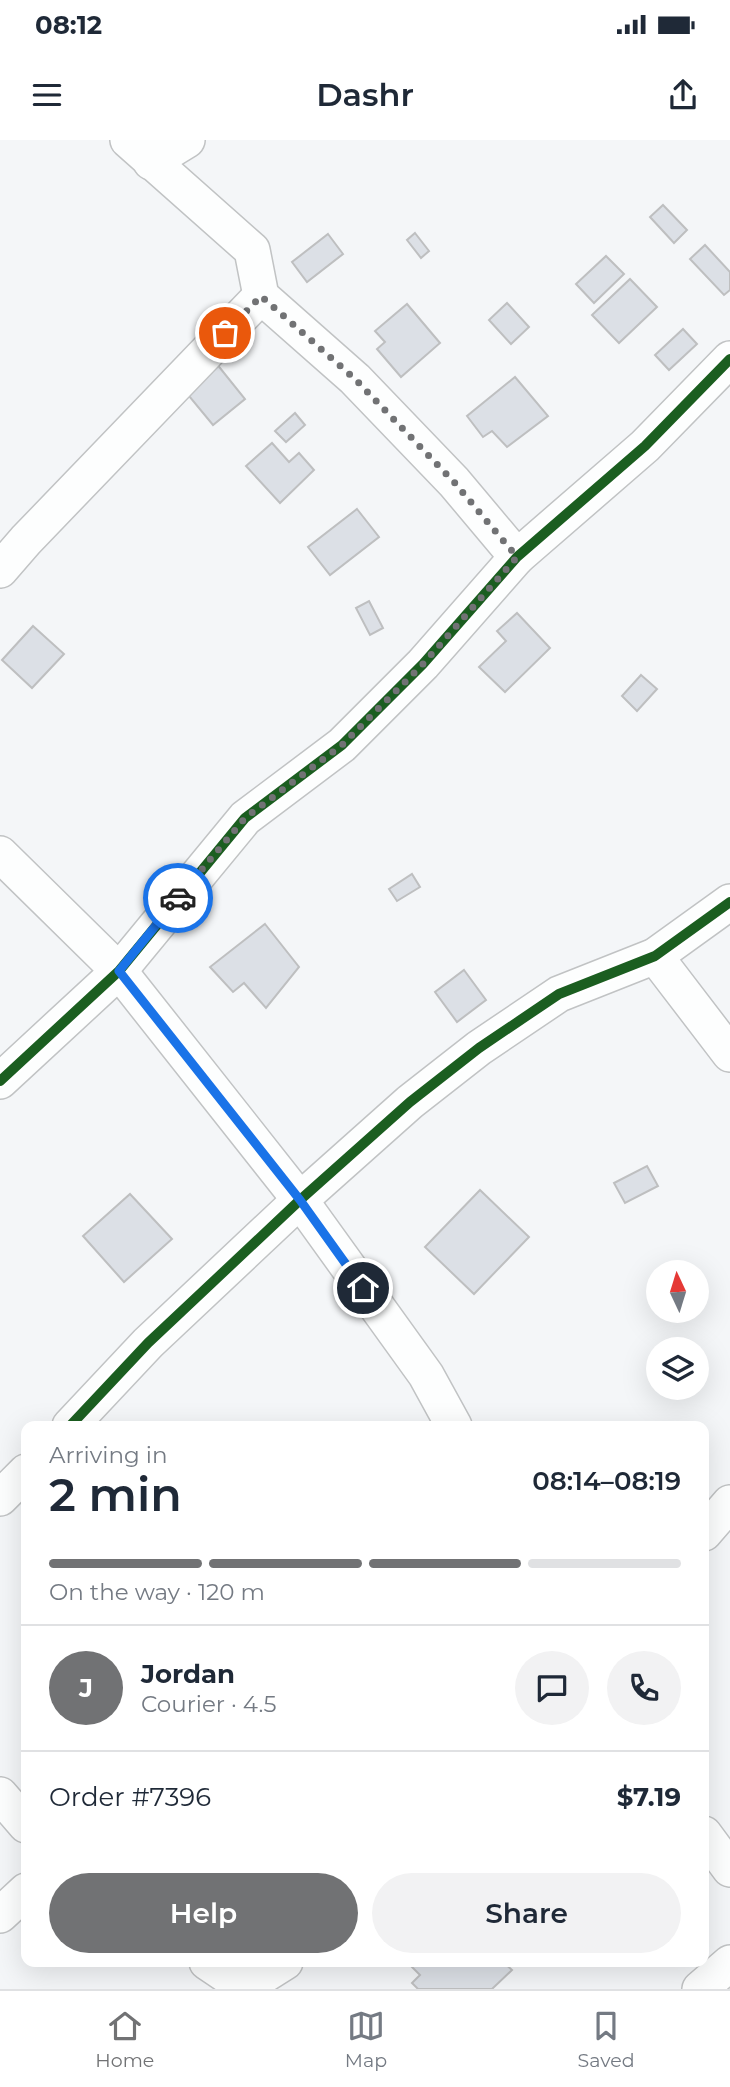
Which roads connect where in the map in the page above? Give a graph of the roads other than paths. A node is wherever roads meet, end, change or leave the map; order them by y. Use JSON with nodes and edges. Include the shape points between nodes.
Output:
{"nodes":[{"id":1,"x":187,"y":140,"type":"edge"},
{"id":2,"x":139,"y":151,"type":"edge"},
{"id":3,"x":261,"y":296,"type":"junction"},
{"id":4,"x":730,"y":359,"type":"edge"},
{"id":5,"x":517,"y":557,"type":"junction"},
{"id":6,"x":0,"y":570,"type":"edge"},
{"id":7,"x":0,"y":854,"type":"edge"},
{"id":8,"x":730,"y":902,"type":"edge"},
{"id":9,"x":655,"y":956,"type":"junction"},
{"id":10,"x":119,"y":971,"type":"junction"},
{"id":11,"x":730,"y":1054,"type":"edge"},
{"id":12,"x":0,"y":1081,"type":"edge"},
{"id":13,"x":300,"y":1200,"type":"junction"},
{"id":14,"x":75,"y":1421,"type":"edge"},
{"id":15,"x":451,"y":1421,"type":"edge"},
{"id":16,"x":21,"y":1477,"type":"edge"},
{"id":17,"x":0,"y":1498,"type":"edge"},
{"id":18,"x":730,"y":1503,"type":"edge"},
{"id":19,"x":709,"y":1527,"type":"edge"},
{"id":20,"x":0,"y":1795,"type":"edge"},
{"id":21,"x":21,"y":1819,"type":"edge"},
{"id":22,"x":709,"y":1841,"type":"edge"},
{"id":23,"x":730,"y":1869,"type":"edge"},
{"id":24,"x":21,"y":1896,"type":"edge"},
{"id":25,"x":0,"y":1915,"type":"edge"},
{"id":26,"x":730,"y":1963,"type":"edge"},
{"id":27,"x":214,"y":1967,"type":"edge"},
{"id":28,"x":278,"y":1967,"type":"edge"},
{"id":29,"x":246,"y":1988,"type":"edge"},
{"id":30,"x":701,"y":1989,"type":"edge"}],
"edges":[{"from":1,"to":2,"type":"street"},
{"from":2,"to":3,"type":"street","via":[[252,250]]},
{"from":3,"to":5,"type":"street","via":[[355,379],[454,482]]},
{"from":3,"to":6,"type":"street"},
{"from":4,"to":5,"type":"street","via":[[645,446]]},
{"from":5,"to":10,"type":"street","via":[[423,664],[342,745],[245,818]]},
{"from":7,"to":10,"type":"street"},
{"from":8,"to":9,"type":"street"},
{"from":9,"to":11,"type":"street"},
{"from":9,"to":13,"type":"street","via":[[559,994],[479,1048],[410,1102]]},
{"from":10,"to":12,"type":"street"},
{"from":10,"to":13,"type":"street"},
{"from":13,"to":14,"type":"street","via":[[148,1343]]},
{"from":13,"to":15,"type":"street","via":[[426,1375]]},
{"from":16,"to":17,"type":"street"},
{"from":18,"to":19,"type":"street"},
{"from":20,"to":21,"type":"street"},
{"from":22,"to":23,"type":"street"},
{"from":24,"to":25,"type":"street"},
{"from":26,"to":30,"type":"street"},
{"from":27,"to":29,"type":"street"},
{"from":28,"to":29,"type":"street"}]}
